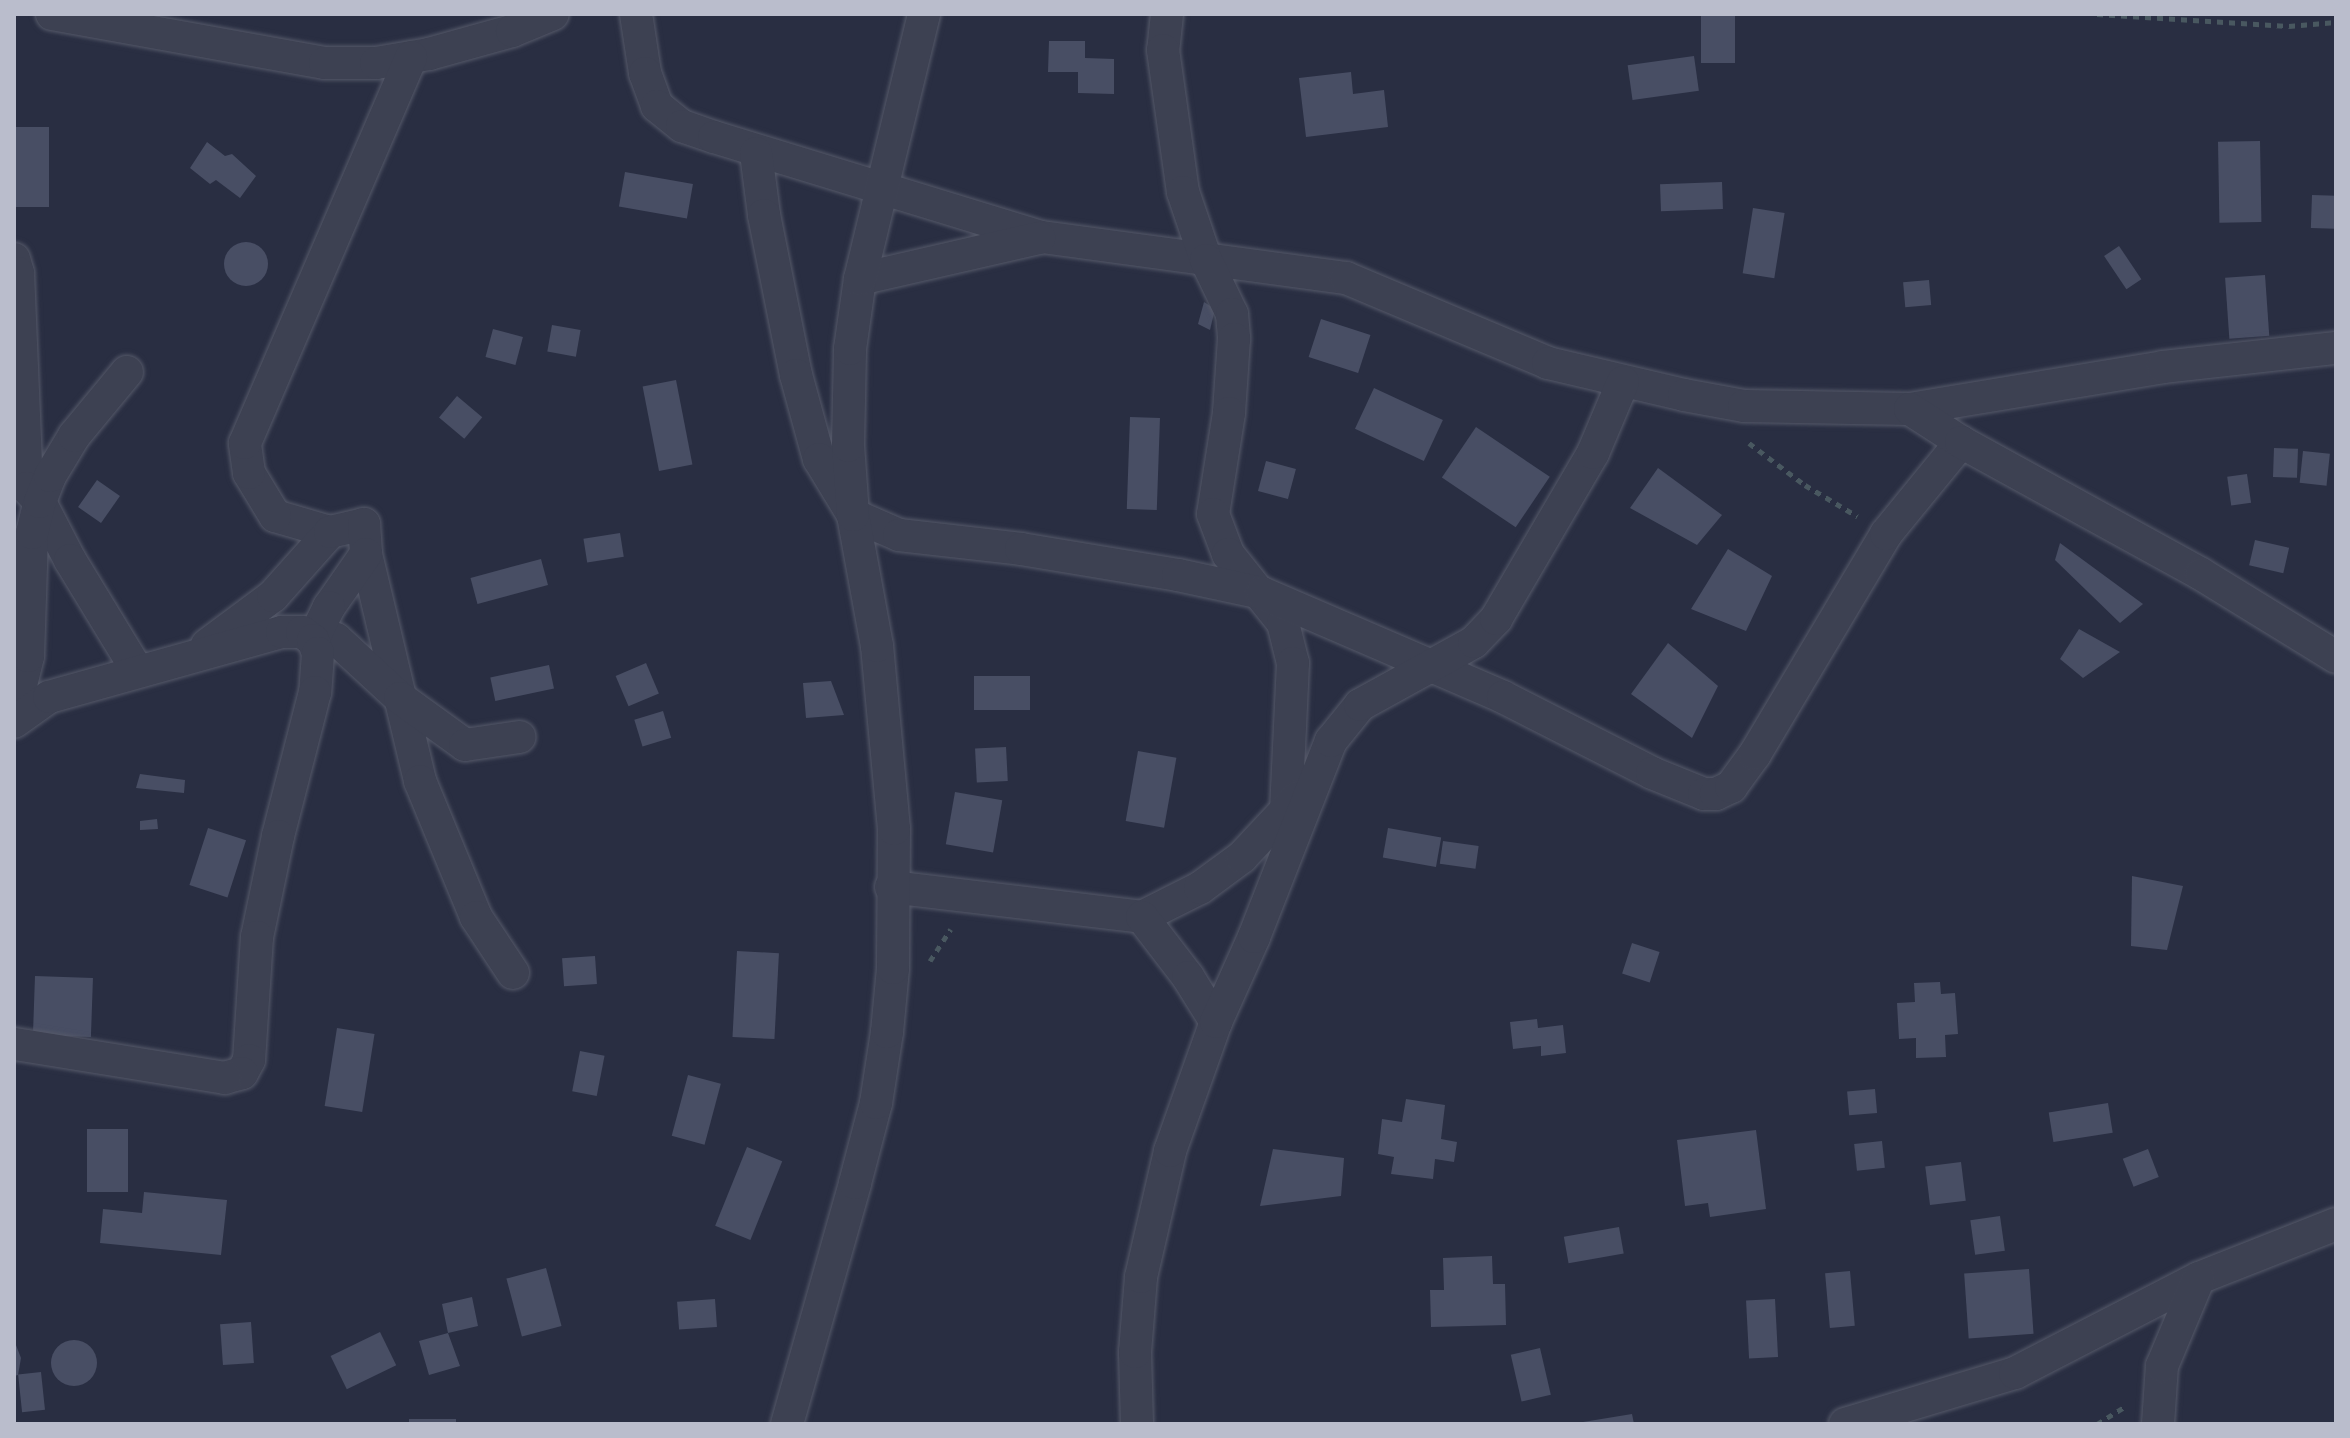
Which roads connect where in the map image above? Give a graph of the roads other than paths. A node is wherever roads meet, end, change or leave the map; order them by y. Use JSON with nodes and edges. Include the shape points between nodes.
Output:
{"nodes":[{"id":1,"x":52,"y":14,"type":"edge"},
{"id":2,"x":553,"y":14,"type":"edge"},
{"id":3,"x":636,"y":14,"type":"edge"},
{"id":4,"x":924,"y":14,"type":"edge"},
{"id":5,"x":1167,"y":14,"type":"edge"},
{"id":6,"x":411,"y":57,"type":"junction"},
{"id":7,"x":756,"y":153,"type":"junction"},
{"id":8,"x":881,"y":189,"type":"junction"},
{"id":9,"x":1042,"y":237,"type":"junction"},
{"id":10,"x":14,"y":259,"type":"edge"},
{"id":11,"x":1206,"y":260,"type":"junction"},
{"id":12,"x":860,"y":279,"type":"junction"},
{"id":13,"x":2336,"y":348,"type":"edge"},
{"id":14,"x":127,"y":372,"type":"dead end"},
{"id":15,"x":1623,"y":382,"type":"junction"},
{"id":16,"x":1910,"y":409,"type":"junction"},
{"id":17,"x":1961,"y":442,"type":"junction"},
{"id":18,"x":40,"y":502,"type":"junction"},
{"id":19,"x":853,"y":515,"type":"junction"},
{"id":20,"x":330,"y":532,"type":"junction"},
{"id":21,"x":366,"y":554,"type":"junction"},
{"id":22,"x":1262,"y":593,"type":"junction"},
{"id":23,"x":313,"y":640,"type":"junction"},
{"id":24,"x":194,"y":655,"type":"junction"},
{"id":25,"x":2336,"y":657,"type":"edge"},
{"id":26,"x":1433,"y":666,"type":"junction"},
{"id":27,"x":137,"y":670,"type":"junction"},
{"id":28,"x":400,"y":698,"type":"junction"},
{"id":29,"x":14,"y":714,"type":"edge"},
{"id":30,"x":14,"y":722,"type":"edge"},
{"id":31,"x":519,"y":737,"type":"dead end"},
{"id":32,"x":1315,"y":779,"type":"junction"},
{"id":33,"x":1286,"y":810,"type":"junction"},
{"id":34,"x":891,"y":887,"type":"junction"},
{"id":35,"x":1142,"y":917,"type":"junction"},
{"id":36,"x":513,"y":973,"type":"dead end"},
{"id":37,"x":1216,"y":1022,"type":"junction"},
{"id":38,"x":14,"y":1044,"type":"edge"},
{"id":39,"x":2336,"y":1224,"type":"edge"},
{"id":40,"x":2199,"y":1278,"type":"junction"},
{"id":41,"x":787,"y":1424,"type":"edge"},
{"id":42,"x":1137,"y":1424,"type":"edge"},
{"id":43,"x":1845,"y":1424,"type":"edge"},
{"id":44,"x":2158,"y":1424,"type":"edge"}],
"edges":[{"from":1,"to":6,"type":"street","via":[[325,63]]},
{"from":2,"to":6,"type":"street","via":[[512,31]]},
{"from":3,"to":7,"type":"street","via":[[645,73],[657,106],[682,126]]},
{"from":4,"to":8,"type":"street"},
{"from":5,"to":11,"type":"street","via":[[1163,50],[1168,107],[1183,192]]},
{"from":6,"to":20,"type":"street","via":[[245,443],[249,473],[275,516]]},
{"from":7,"to":8,"type":"street"},
{"from":7,"to":19,"type":"street","via":[[796,375],[819,459]]},
{"from":8,"to":9,"type":"street"},
{"from":8,"to":12,"type":"street"},
{"from":9,"to":11,"type":"street"},
{"from":9,"to":12,"type":"street"},
{"from":10,"to":18,"type":"street","via":[[27,488]]},
{"from":11,"to":15,"type":"street","via":[[1346,278],[1548,363]]},
{"from":11,"to":22,"type":"street","via":[[1232,314],[1234,339],[1213,514],[1228,554]]},
{"from":12,"to":19,"type":"street","via":[[850,349]]},
{"from":13,"to":16,"type":"street","via":[[2163,367]]},
{"from":14,"to":18,"type":"street","via":[[74,436]]},
{"from":15,"to":16,"type":"street","via":[[1744,406]]},
{"from":15,"to":26,"type":"street","via":[[1593,453],[1496,619],[1474,642]]},
{"from":16,"to":17,"type":"street"},
{"from":17,"to":25,"type":"street","via":[[2168,554]]},
{"from":17,"to":26,"type":"street","via":[[1886,534],[1755,754],[1731,787],[1716,794],[1652,773]]},
{"from":18,"to":27,"type":"street"},
{"from":18,"to":29,"type":"street","via":[[32,533],[28,656]]},
{"from":19,"to":22,"type":"street","via":[[899,535],[1021,549]]},
{"from":19,"to":34,"type":"street","via":[[877,646],[894,829]]},
{"from":20,"to":21,"type":"street","via":[[364,524]]},
{"from":20,"to":24,"type":"street","via":[[273,596]]},
{"from":21,"to":23,"type":"street"},
{"from":21,"to":28,"type":"street"},
{"from":22,"to":26,"type":"street"},
{"from":22,"to":33,"type":"street","via":[[1283,623],[1293,663]]},
{"from":23,"to":24,"type":"street","via":[[302,632],[282,632]]},
{"from":23,"to":28,"type":"street","via":[[336,639]]},
{"from":23,"to":38,"type":"street","via":[[318,653],[315,692],[257,937],[249,1060],[242,1073],[225,1078]]},
{"from":24,"to":27,"type":"street"},
{"from":26,"to":32,"type":"street","via":[[1360,705],[1331,741]]},
{"from":27,"to":30,"type":"street","via":[[49,697]]},
{"from":28,"to":31,"type":"street","via":[[465,745]]},
{"from":28,"to":36,"type":"street","via":[[420,781],[476,917]]},
{"from":32,"to":33,"type":"street"},
{"from":32,"to":37,"type":"street"},
{"from":33,"to":35,"type":"street","via":[[1242,857],[1200,888]]},
{"from":34,"to":35,"type":"street"},
{"from":34,"to":41,"type":"street","via":[[893,968],[876,1103]]},
{"from":35,"to":37,"type":"street"},
{"from":37,"to":42,"type":"street","via":[[1187,1097],[1152,1216],[1136,1337]]},
{"from":39,"to":40,"type":"street"},
{"from":40,"to":43,"type":"street","via":[[2015,1373]]},
{"from":40,"to":44,"type":"street","via":[[2162,1366]]}]}
